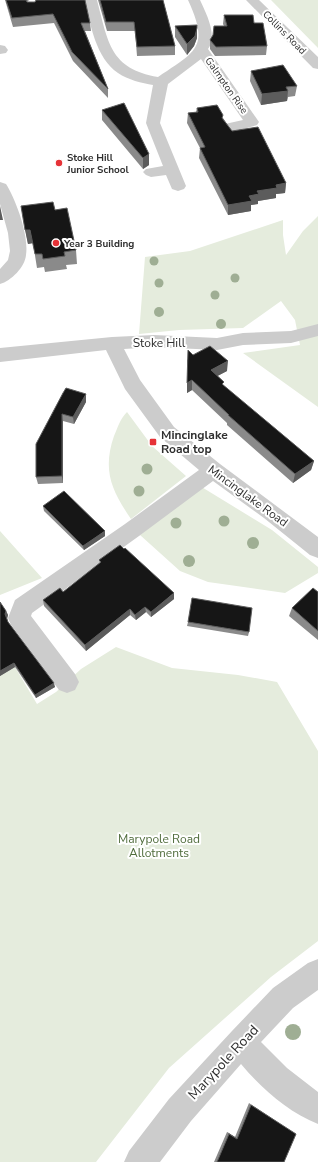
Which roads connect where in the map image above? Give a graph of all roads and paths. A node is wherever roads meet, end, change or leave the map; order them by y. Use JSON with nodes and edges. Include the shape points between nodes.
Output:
{"nodes":[{"id":1,"x":91,"y":0,"type":"edge"},
{"id":2,"x":194,"y":0,"type":"edge"},
{"id":3,"x":252,"y":0,"type":"edge"},
{"id":4,"x":202,"y":50,"type":"junction"},
{"id":5,"x":318,"y":65,"type":"edge"},
{"id":6,"x":161,"y":82,"type":"junction"},
{"id":7,"x":230,"y":127,"type":"edge"},
{"id":8,"x":172,"y":170,"type":"junction"},
{"id":9,"x":151,"y":172,"type":"dead end"},
{"id":10,"x":178,"y":186,"type":"dead end"},
{"id":11,"x":0,"y":187,"type":"edge"},
{"id":12,"x":0,"y":278,"type":"edge"},
{"id":13,"x":318,"y":330,"type":"edge"},
{"id":14,"x":112,"y":344,"type":"junction"},
{"id":15,"x":0,"y":355,"type":"edge"},
{"id":16,"x":212,"y":470,"type":"junction"},
{"id":17,"x":318,"y":549,"type":"edge"},
{"id":18,"x":67,"y":682,"type":"dead end"},
{"id":19,"x":318,"y":973,"type":"edge"},
{"id":20,"x":242,"y":1041,"type":"junction"},
{"id":21,"x":315,"y":1112,"type":"edge"},
{"id":22,"x":140,"y":1162,"type":"edge"}],
"edges":[{"from":1,"to":6,"type":"street","via":[[98,28],[115,64],[132,75]]},
{"from":2,"to":4,"type":"street","via":[[203,19],[205,40]]},
{"from":3,"to":5,"type":"street","name":"Collins Road"},
{"from":4,"to":6,"type":"street"},
{"from":4,"to":7,"type":"street","name":"Galmpton Rise","via":[[252,122]]},
{"from":6,"to":8,"type":"street","via":[[153,123]]},
{"from":8,"to":9,"type":"street"},
{"from":8,"to":10,"type":"street"},
{"from":11,"to":12,"type":"street","via":[[9,205],[19,256],[15,264]]},
{"from":13,"to":14,"type":"street","name":"Stoke Hill","via":[[291,338],[243,339],[217,344],[154,341]]},
{"from":14,"to":15,"type":"street","name":"Stoke Hill"},
{"from":14,"to":16,"type":"street","name":"Mincinglake Road","via":[[132,384],[167,432]]},
{"from":16,"to":17,"type":"street","name":"Mincinglake Road"},
{"from":16,"to":18,"type":"street","via":[[23,607],[19,618]]},
{"from":19,"to":20,"type":"street","name":"Marypole Road","via":[[283,998]]},
{"from":20,"to":21,"type":"street","via":[[274,1077]]},
{"from":20,"to":22,"type":"street","name":"Marypole Road","via":[[180,1110]]}]}
